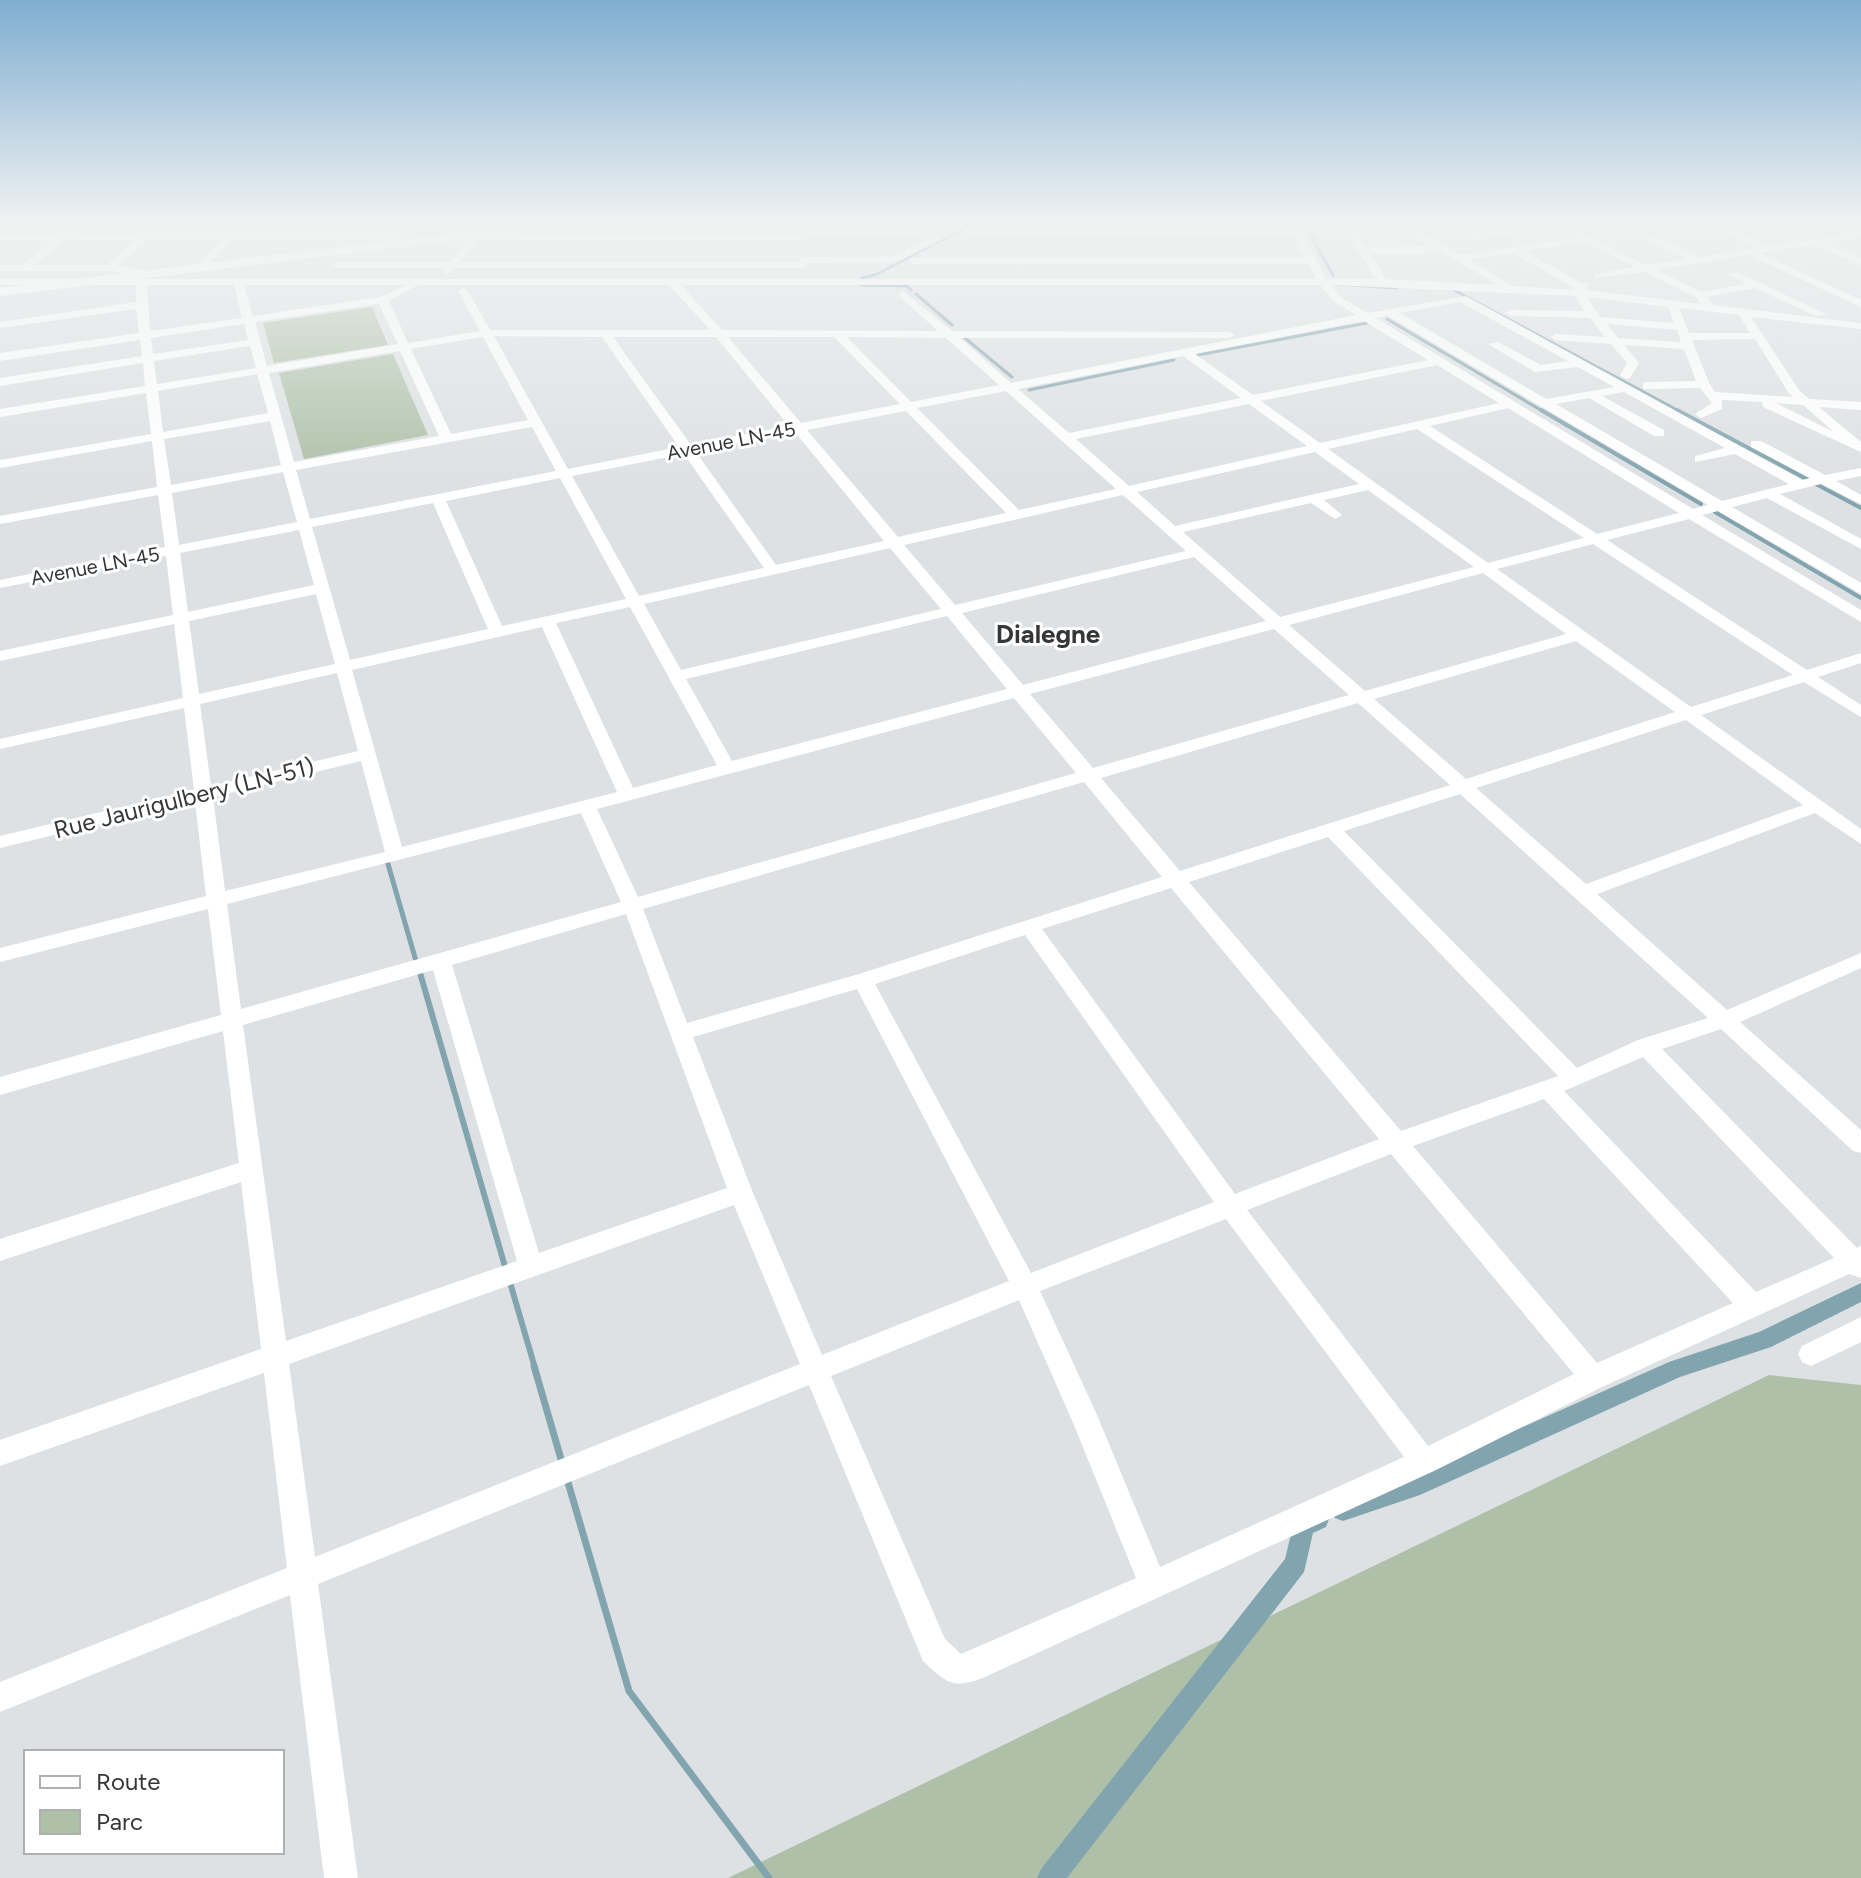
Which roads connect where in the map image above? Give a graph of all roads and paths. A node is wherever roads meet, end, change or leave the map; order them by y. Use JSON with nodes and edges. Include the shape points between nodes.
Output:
{"nodes":[{"id":1,"x":67,"y":308,"type":"edge"},
{"id":2,"x":144,"y":308,"type":"edge"},
{"id":3,"x":246,"y":308,"type":"edge"},
{"id":4,"x":332,"y":308,"type":"edge"},
{"id":5,"x":386,"y":308,"type":"edge"},
{"id":6,"x":473,"y":308,"type":"edge"},
{"id":7,"x":696,"y":308,"type":"edge"},
{"id":8,"x":919,"y":308,"type":"edge"},
{"id":9,"x":1351,"y":308,"type":"edge"},
{"id":10,"x":1405,"y":308,"type":"edge"},
{"id":11,"x":1486,"y":308,"type":"edge"},
{"id":12,"x":1501,"y":308,"type":"edge"},
{"id":13,"x":1588,"y":308,"type":"edge"},
{"id":14,"x":1674,"y":308,"type":"edge"},
{"id":15,"x":1686,"y":308,"type":"edge"},
{"id":16,"x":1712,"y":308,"type":"edge"},
{"id":17,"x":1806,"y":308,"type":"edge"},
{"id":18,"x":1855,"y":308,"type":"edge"},
{"id":19,"x":1390,"y":312,"type":"junction"},
{"id":20,"x":1511,"y":313,"type":"junction"},
{"id":21,"x":1744,"y":315,"type":"junction"},
{"id":22,"x":1825,"y":316,"type":"junction"},
{"id":23,"x":1365,"y":317,"type":"junction"},
{"id":24,"x":1594,"y":318,"type":"junction"},
{"id":25,"x":1799,"y":318,"type":"junction"},
{"id":26,"x":249,"y":320,"type":"junction"},
{"id":27,"x":0,"y":325,"type":"edge"},
{"id":28,"x":1855,"y":325,"type":"edge"},
{"id":29,"x":717,"y":331,"type":"junction"},
{"id":30,"x":604,"y":332,"type":"junction"},
{"id":31,"x":489,"y":333,"type":"junction"},
{"id":32,"x":836,"y":333,"type":"junction"},
{"id":33,"x":950,"y":333,"type":"junction"},
{"id":34,"x":145,"y":335,"type":"junction"},
{"id":35,"x":1273,"y":335,"type":"junction"},
{"id":36,"x":1532,"y":336,"type":"junction"},
{"id":37,"x":1757,"y":336,"type":"junction"},
{"id":38,"x":1556,"y":337,"type":"junction"},
{"id":39,"x":1683,"y":337,"type":"junction"},
{"id":40,"x":1617,"y":341,"type":"junction"},
{"id":41,"x":255,"y":342,"type":"junction"},
{"id":42,"x":1861,"y":343,"type":"edge"},
{"id":43,"x":1494,"y":344,"type":"junction"},
{"id":44,"x":404,"y":347,"type":"junction"},
{"id":45,"x":1185,"y":352,"type":"junction"},
{"id":46,"x":1458,"y":352,"type":"junction"},
{"id":47,"x":0,"y":357,"type":"edge"},
{"id":48,"x":148,"y":359,"type":"junction"},
{"id":49,"x":1438,"y":361,"type":"junction"},
{"id":50,"x":1582,"y":363,"type":"junction"},
{"id":51,"x":1539,"y":369,"type":"junction"},
{"id":52,"x":263,"y":370,"type":"junction"},
{"id":53,"x":1497,"y":376,"type":"junction"},
{"id":54,"x":1626,"y":381,"type":"junction"},
{"id":55,"x":0,"y":382,"type":"edge"},
{"id":56,"x":1647,"y":386,"type":"junction"},
{"id":57,"x":1011,"y":387,"type":"junction"},
{"id":58,"x":152,"y":388,"type":"junction"},
{"id":59,"x":1707,"y":390,"type":"junction"},
{"id":60,"x":1590,"y":394,"type":"junction"},
{"id":61,"x":1251,"y":399,"type":"junction"},
{"id":62,"x":1760,"y":400,"type":"junction"},
{"id":63,"x":1543,"y":403,"type":"junction"},
{"id":64,"x":1804,"y":403,"type":"junction"},
{"id":65,"x":1510,"y":404,"type":"junction"},
{"id":66,"x":1861,"y":406,"type":"edge"},
{"id":67,"x":909,"y":407,"type":"junction"},
{"id":68,"x":0,"y":413,"type":"edge"},
{"id":69,"x":1674,"y":413,"type":"junction"},
{"id":70,"x":275,"y":416,"type":"junction"},
{"id":71,"x":1697,"y":419,"type":"junction"},
{"id":72,"x":1637,"y":421,"type":"junction"},
{"id":73,"x":537,"y":422,"type":"junction"},
{"id":74,"x":1419,"y":424,"type":"junction"},
{"id":75,"x":798,"y":428,"type":"junction"},
{"id":76,"x":1842,"y":436,"type":"junction"},
{"id":77,"x":158,"y":437,"type":"junction"},
{"id":78,"x":1068,"y":437,"type":"junction"},
{"id":79,"x":446,"y":438,"type":"junction"},
{"id":80,"x":1638,"y":440,"type":"junction"},
{"id":81,"x":1317,"y":447,"type":"junction"},
{"id":82,"x":1861,"y":448,"type":"edge"},
{"id":83,"x":1738,"y":449,"type":"junction"},
{"id":84,"x":685,"y":450,"type":"junction"},
{"id":85,"x":1700,"y":459,"type":"dead end"},
{"id":86,"x":0,"y":464,"type":"edge"},
{"id":87,"x":289,"y":467,"type":"junction"},
{"id":88,"x":1861,"y":472,"type":"edge"},
{"id":89,"x":565,"y":474,"type":"junction"},
{"id":90,"x":1812,"y":482,"type":"junction"},
{"id":91,"x":1372,"y":485,"type":"junction"},
{"id":92,"x":165,"y":490,"type":"junction"},
{"id":93,"x":1128,"y":490,"type":"junction"},
{"id":94,"x":1770,"y":494,"type":"junction"},
{"id":95,"x":438,"y":499,"type":"junction"},
{"id":96,"x":1314,"y":499,"type":"junction"},
{"id":97,"x":1861,"y":500,"type":"edge"},
{"id":98,"x":1721,"y":506,"type":"junction"},
{"id":99,"x":1692,"y":514,"type":"junction"},
{"id":100,"x":1016,"y":515,"type":"junction"},
{"id":101,"x":1335,"y":515,"type":"dead end"},
{"id":102,"x":0,"y":520,"type":"edge"},
{"id":103,"x":305,"y":525,"type":"junction"},
{"id":104,"x":1174,"y":530,"type":"junction"},
{"id":105,"x":1595,"y":540,"type":"junction"},
{"id":106,"x":893,"y":542,"type":"junction"},
{"id":107,"x":1861,"y":545,"type":"edge"},
{"id":108,"x":173,"y":551,"type":"junction"},
{"id":109,"x":1198,"y":552,"type":"junction"},
{"id":110,"x":1489,"y":568,"type":"junction"},
{"id":111,"x":772,"y":569,"type":"junction"},
{"id":112,"x":0,"y":584,"type":"edge"},
{"id":113,"x":322,"y":588,"type":"junction"},
{"id":114,"x":1861,"y":588,"type":"edge"},
{"id":115,"x":635,"y":600,"type":"junction"},
{"id":116,"x":951,"y":611,"type":"junction"},
{"id":117,"x":1861,"y":617,"type":"edge"},
{"id":118,"x":181,"y":618,"type":"junction"},
{"id":119,"x":547,"y":620,"type":"junction"},
{"id":120,"x":1280,"y":623,"type":"junction"},
{"id":121,"x":496,"y":631,"type":"junction"},
{"id":122,"x":1579,"y":635,"type":"junction"},
{"id":123,"x":0,"y":656,"type":"edge"},
{"id":124,"x":1861,"y":658,"type":"edge"},
{"id":125,"x":344,"y":668,"type":"junction"},
{"id":126,"x":677,"y":676,"type":"junction"},
{"id":127,"x":1805,"y":676,"type":"junction"},
{"id":128,"x":1018,"y":692,"type":"junction"},
{"id":129,"x":1362,"y":697,"type":"junction"},
{"id":130,"x":192,"y":702,"type":"junction"},
{"id":131,"x":1861,"y":712,"type":"edge"},
{"id":132,"x":1688,"y":714,"type":"junction"},
{"id":133,"x":0,"y":744,"type":"edge"},
{"id":134,"x":368,"y":754,"type":"junction"},
{"id":135,"x":727,"y":768,"type":"junction"},
{"id":136,"x":1089,"y":775,"type":"junction"},
{"id":137,"x":1463,"y":786,"type":"junction"},
{"id":138,"x":203,"y":793,"type":"junction"},
{"id":139,"x":627,"y":795,"type":"junction"},
{"id":140,"x":586,"y":805,"type":"junction"},
{"id":141,"x":1817,"y":806,"type":"junction"},
{"id":142,"x":1331,"y":829,"type":"junction"},
{"id":143,"x":1861,"y":838,"type":"edge"},
{"id":144,"x":0,"y":842,"type":"edge"},
{"id":145,"x":395,"y":855,"type":"junction"},
{"id":146,"x":1175,"y":879,"type":"junction"},
{"id":147,"x":1583,"y":892,"type":"junction"},
{"id":148,"x":217,"y":899,"type":"junction"},
{"id":149,"x":632,"y":905,"type":"junction"},
{"id":150,"x":1029,"y":926,"type":"junction"},
{"id":151,"x":0,"y":955,"type":"edge"},
{"id":152,"x":440,"y":960,"type":"junction"},
{"id":153,"x":1861,"y":960,"type":"edge"},
{"id":154,"x":863,"y":980,"type":"junction"},
{"id":155,"x":232,"y":1020,"type":"junction"},
{"id":156,"x":1725,"y":1020,"type":"junction"},
{"id":157,"x":679,"y":1033,"type":"junction"},
{"id":158,"x":1646,"y":1046,"type":"junction"},
{"id":159,"x":1574,"y":1079,"type":"junction"},
{"id":160,"x":0,"y":1086,"type":"edge"},
{"id":161,"x":1548,"y":1089,"type":"junction"},
{"id":162,"x":1395,"y":1143,"type":"junction"},
{"id":163,"x":1861,"y":1144,"type":"edge"},
{"id":164,"x":251,"y":1169,"type":"junction"},
{"id":165,"x":741,"y":1193,"type":"junction"},
{"id":166,"x":1231,"y":1207,"type":"junction"},
{"id":167,"x":0,"y":1250,"type":"edge"},
{"id":168,"x":1858,"y":1262,"type":"edge"},
{"id":169,"x":531,"y":1267,"type":"junction"},
{"id":170,"x":1025,"y":1286,"type":"junction"},
{"id":171,"x":1753,"y":1306,"type":"junction"},
{"id":172,"x":1861,"y":1329,"type":"edge"},
{"id":173,"x":1811,"y":1354,"type":"dead end"},
{"id":174,"x":275,"y":1358,"type":"junction"},
{"id":175,"x":816,"y":1370,"type":"junction"},
{"id":176,"x":1593,"y":1378,"type":"junction"},
{"id":177,"x":0,"y":1453,"type":"edge"},
{"id":178,"x":1424,"y":1462,"type":"junction"},
{"id":179,"x":302,"y":1576,"type":"junction"},
{"id":180,"x":1153,"y":1585,"type":"junction"},
{"id":181,"x":0,"y":1697,"type":"edge"},
{"id":182,"x":341,"y":1878,"type":"edge"}],
"edges":[{"from":1,"to":27,"type":"street"},
{"from":2,"to":34,"type":"street"},
{"from":3,"to":26,"type":"street"},
{"from":4,"to":26,"type":"street"},
{"from":5,"to":44,"type":"street"},
{"from":6,"to":31,"type":"street"},
{"from":7,"to":29,"type":"street"},
{"from":8,"to":33,"type":"street"},
{"from":9,"to":23,"type":"street"},
{"from":10,"to":19,"type":"street","name":"Avenue LN-45"},
{"from":11,"to":36,"type":"street"},
{"from":12,"to":20,"type":"street"},
{"from":13,"to":24,"type":"street"},
{"from":14,"to":39,"type":"street"},
{"from":15,"to":21,"type":"street"},
{"from":16,"to":21,"type":"street"},
{"from":17,"to":22,"type":"street"},
{"from":18,"to":22,"type":"street"},
{"from":19,"to":23,"type":"street","name":"Avenue LN-45"},
{"from":19,"to":46,"type":"street"},
{"from":20,"to":24,"type":"street"},
{"from":20,"to":38,"type":"street"},
{"from":21,"to":25,"type":"street"},
{"from":21,"to":37,"type":"street"},
{"from":22,"to":25,"type":"street"},
{"from":23,"to":35,"type":"street","name":"Avenue LN-45"},
{"from":23,"to":49,"type":"street"},
{"from":24,"to":39,"type":"street"},
{"from":24,"to":40,"type":"street"},
{"from":25,"to":28,"type":"street"},
{"from":26,"to":34,"type":"street"},
{"from":26,"to":41,"type":"street"},
{"from":28,"to":42,"type":"street"},
{"from":29,"to":30,"type":"street"},
{"from":29,"to":32,"type":"street"},
{"from":29,"to":75,"type":"street"},
{"from":30,"to":31,"type":"street"},
{"from":30,"to":84,"type":"street"},
{"from":31,"to":44,"type":"street"},
{"from":31,"to":73,"type":"street"},
{"from":32,"to":33,"type":"street"},
{"from":32,"to":67,"type":"street"},
{"from":33,"to":35,"type":"street"},
{"from":33,"to":57,"type":"street"},
{"from":34,"to":47,"type":"street"},
{"from":34,"to":48,"type":"street"},
{"from":35,"to":45,"type":"street","name":"Avenue LN-45"},
{"from":36,"to":43,"type":"street"},
{"from":36,"to":50,"type":"street"},
{"from":37,"to":39,"type":"street"},
{"from":37,"to":64,"type":"street"},
{"from":38,"to":40,"type":"street"},
{"from":38,"to":54,"type":"street"},
{"from":39,"to":40,"type":"street"},
{"from":39,"to":59,"type":"street"},
{"from":40,"to":54,"type":"street","via":[[1633,363]]},
{"from":41,"to":48,"type":"street"},
{"from":41,"to":52,"type":"street"},
{"from":43,"to":46,"type":"street"},
{"from":43,"to":51,"type":"street"},
{"from":44,"to":52,"type":"street"},
{"from":44,"to":79,"type":"street"},
{"from":45,"to":57,"type":"street","name":"Avenue LN-45"},
{"from":45,"to":61,"type":"street"},
{"from":46,"to":53,"type":"street"},
{"from":48,"to":55,"type":"street"},
{"from":48,"to":58,"type":"street"},
{"from":49,"to":61,"type":"street"},
{"from":49,"to":65,"type":"street"},
{"from":50,"to":51,"type":"street"},
{"from":50,"to":54,"type":"street"},
{"from":51,"to":53,"type":"street"},
{"from":52,"to":58,"type":"street"},
{"from":52,"to":70,"type":"street"},
{"from":53,"to":63,"type":"street"},
{"from":54,"to":56,"type":"street"},
{"from":54,"to":60,"type":"street"},
{"from":54,"to":69,"type":"street"},
{"from":56,"to":59,"type":"street"},
{"from":56,"to":71,"type":"street"},
{"from":57,"to":67,"type":"street","name":"Avenue LN-45"},
{"from":57,"to":78,"type":"street"},
{"from":58,"to":68,"type":"street"},
{"from":58,"to":77,"type":"street"},
{"from":59,"to":62,"type":"street"},
{"from":59,"to":71,"type":"street","via":[[1718,406]]},
{"from":60,"to":63,"type":"street"},
{"from":60,"to":72,"type":"street"},
{"from":61,"to":78,"type":"street"},
{"from":61,"to":81,"type":"street"},
{"from":62,"to":64,"type":"street"},
{"from":62,"to":76,"type":"street"},
{"from":63,"to":80,"type":"street"},
{"from":64,"to":66,"type":"street"},
{"from":64,"to":76,"type":"street"},
{"from":65,"to":74,"type":"street"},
{"from":65,"to":99,"type":"street"},
{"from":67,"to":75,"type":"street","name":"Avenue LN-45"},
{"from":67,"to":100,"type":"street"},
{"from":69,"to":71,"type":"street"},
{"from":69,"to":72,"type":"street"},
{"from":70,"to":77,"type":"street"},
{"from":70,"to":87,"type":"street"},
{"from":71,"to":80,"type":"street"},
{"from":71,"to":83,"type":"street"},
{"from":71,"to":90,"type":"street"},
{"from":72,"to":80,"type":"street"},
{"from":73,"to":79,"type":"street"},
{"from":73,"to":89,"type":"street"},
{"from":74,"to":81,"type":"street"},
{"from":74,"to":105,"type":"street"},
{"from":75,"to":84,"type":"street","name":"Avenue LN-45"},
{"from":75,"to":106,"type":"street"},
{"from":76,"to":82,"type":"street"},
{"from":77,"to":86,"type":"street"},
{"from":77,"to":92,"type":"street"},
{"from":78,"to":93,"type":"street"},
{"from":79,"to":87,"type":"street"},
{"from":80,"to":98,"type":"street"},
{"from":81,"to":91,"type":"street"},
{"from":81,"to":93,"type":"street"},
{"from":83,"to":85,"type":"street"},
{"from":83,"to":90,"type":"street"},
{"from":84,"to":89,"type":"street","name":"Avenue LN-45"},
{"from":84,"to":111,"type":"street"},
{"from":87,"to":92,"type":"street"},
{"from":87,"to":103,"type":"street"},
{"from":88,"to":90,"type":"street"},
{"from":89,"to":95,"type":"street","name":"Avenue LN-45"},
{"from":89,"to":115,"type":"street"},
{"from":90,"to":94,"type":"street"},
{"from":90,"to":97,"type":"street"},
{"from":91,"to":96,"type":"street"},
{"from":91,"to":110,"type":"street"},
{"from":92,"to":102,"type":"street"},
{"from":92,"to":108,"type":"street"},
{"from":93,"to":100,"type":"street"},
{"from":93,"to":104,"type":"street"},
{"from":94,"to":98,"type":"street"},
{"from":94,"to":107,"type":"street"},
{"from":95,"to":103,"type":"street","name":"Avenue LN-45"},
{"from":95,"to":121,"type":"street"},
{"from":96,"to":101,"type":"street"},
{"from":96,"to":104,"type":"street"},
{"from":98,"to":99,"type":"street"},
{"from":98,"to":114,"type":"street"},
{"from":99,"to":105,"type":"street"},
{"from":99,"to":117,"type":"street"},
{"from":100,"to":106,"type":"street"},
{"from":103,"to":108,"type":"street","name":"Avenue LN-45"},
{"from":103,"to":113,"type":"street"},
{"from":104,"to":109,"type":"street"},
{"from":105,"to":110,"type":"street"},
{"from":105,"to":127,"type":"street"},
{"from":106,"to":111,"type":"street"},
{"from":106,"to":116,"type":"street"},
{"from":108,"to":112,"type":"street","name":"Avenue LN-45"},
{"from":108,"to":118,"type":"street"},
{"from":109,"to":116,"type":"street"},
{"from":109,"to":120,"type":"street"},
{"from":110,"to":120,"type":"street"},
{"from":110,"to":122,"type":"street"},
{"from":111,"to":115,"type":"street"},
{"from":113,"to":118,"type":"street"},
{"from":113,"to":125,"type":"street"},
{"from":115,"to":119,"type":"street"},
{"from":115,"to":126,"type":"street"},
{"from":116,"to":126,"type":"street"},
{"from":116,"to":128,"type":"street"},
{"from":118,"to":123,"type":"street"},
{"from":118,"to":130,"type":"street"},
{"from":119,"to":121,"type":"street"},
{"from":119,"to":139,"type":"street"},
{"from":120,"to":128,"type":"street"},
{"from":120,"to":129,"type":"street"},
{"from":121,"to":125,"type":"street"},
{"from":122,"to":129,"type":"street"},
{"from":122,"to":132,"type":"street"},
{"from":124,"to":127,"type":"street"},
{"from":125,"to":130,"type":"street"},
{"from":125,"to":134,"type":"street"},
{"from":126,"to":135,"type":"street"},
{"from":127,"to":131,"type":"street"},
{"from":127,"to":132,"type":"street"},
{"from":128,"to":135,"type":"street"},
{"from":128,"to":136,"type":"street"},
{"from":129,"to":136,"type":"street"},
{"from":129,"to":137,"type":"street"},
{"from":130,"to":133,"type":"street"},
{"from":130,"to":138,"type":"street"},
{"from":132,"to":137,"type":"street"},
{"from":132,"to":141,"type":"street"},
{"from":134,"to":138,"type":"street","name":"Rue Jaurigulbery (LN-51)"},
{"from":134,"to":145,"type":"street"},
{"from":135,"to":139,"type":"street"},
{"from":136,"to":146,"type":"street"},
{"from":136,"to":149,"type":"street"},
{"from":137,"to":142,"type":"street"},
{"from":137,"to":147,"type":"street"},
{"from":138,"to":144,"type":"street","name":"Rue Jaurigulbery (LN-51)"},
{"from":138,"to":148,"type":"street"},
{"from":139,"to":140,"type":"street"},
{"from":140,"to":145,"type":"street"},
{"from":140,"to":149,"type":"street"},
{"from":141,"to":143,"type":"street"},
{"from":141,"to":147,"type":"street"},
{"from":142,"to":146,"type":"street"},
{"from":142,"to":159,"type":"street"},
{"from":145,"to":148,"type":"street"},
{"from":146,"to":150,"type":"street"},
{"from":146,"to":162,"type":"street"},
{"from":147,"to":156,"type":"street"},
{"from":148,"to":151,"type":"street"},
{"from":148,"to":155,"type":"street"},
{"from":149,"to":152,"type":"street"},
{"from":149,"to":157,"type":"street"},
{"from":150,"to":154,"type":"street"},
{"from":150,"to":166,"type":"street"},
{"from":152,"to":155,"type":"street"},
{"from":152,"to":169,"type":"street"},
{"from":153,"to":156,"type":"street"},
{"from":154,"to":157,"type":"street"},
{"from":154,"to":170,"type":"street"},
{"from":155,"to":160,"type":"street"},
{"from":155,"to":164,"type":"street"},
{"from":156,"to":158,"type":"street"},
{"from":156,"to":163,"type":"street"},
{"from":157,"to":165,"type":"street"},
{"from":158,"to":159,"type":"street"},
{"from":158,"to":168,"type":"street"},
{"from":159,"to":161,"type":"street"},
{"from":161,"to":162,"type":"street"},
{"from":161,"to":171,"type":"street"},
{"from":162,"to":166,"type":"street"},
{"from":162,"to":176,"type":"street"},
{"from":164,"to":167,"type":"street"},
{"from":164,"to":174,"type":"street"},
{"from":165,"to":169,"type":"street"},
{"from":165,"to":175,"type":"street"},
{"from":166,"to":170,"type":"street"},
{"from":166,"to":178,"type":"street"},
{"from":168,"to":171,"type":"street"},
{"from":169,"to":174,"type":"street"},
{"from":170,"to":175,"type":"street"},
{"from":170,"to":180,"type":"street"},
{"from":171,"to":176,"type":"street"},
{"from":172,"to":173,"type":"street"},
{"from":174,"to":177,"type":"street"},
{"from":174,"to":179,"type":"street"},
{"from":175,"to":179,"type":"street"},
{"from":175,"to":180,"type":"street","via":[[934,1650],[956,1670]]},
{"from":176,"to":178,"type":"street"},
{"from":178,"to":180,"type":"street"},
{"from":179,"to":181,"type":"street"},
{"from":179,"to":182,"type":"street"}]}
